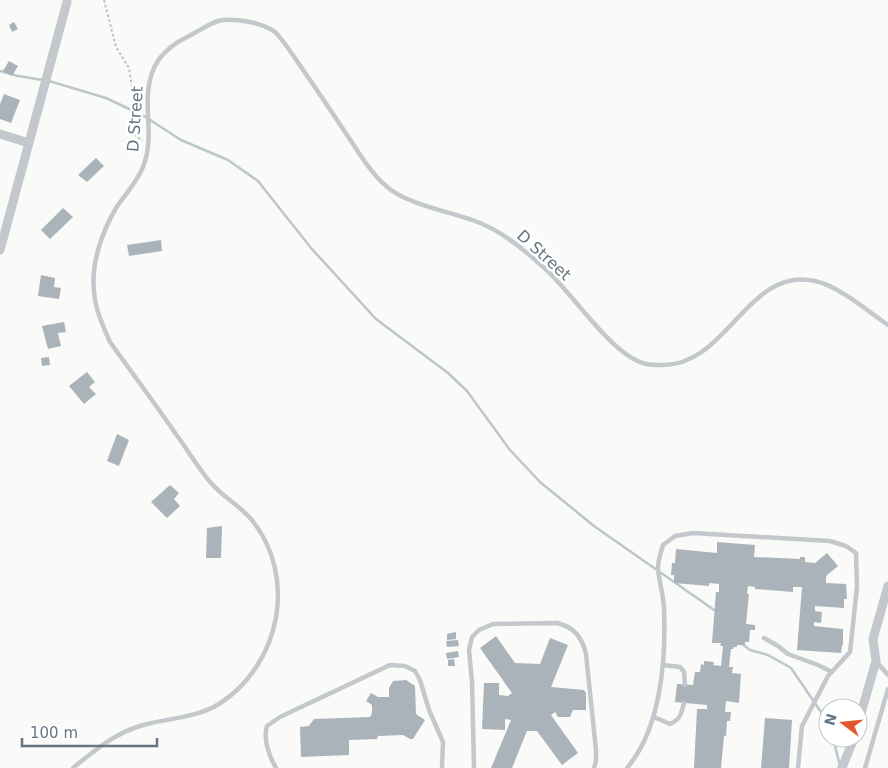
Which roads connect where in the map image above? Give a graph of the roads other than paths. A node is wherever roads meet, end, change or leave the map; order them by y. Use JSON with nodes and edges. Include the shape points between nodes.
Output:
{"nodes":[{"id":1,"x":67,"y":2,"type":"dead end"},
{"id":2,"x":0,"y":134,"type":"edge"},
{"id":3,"x":29,"y":144,"type":"junction"},
{"id":4,"x":0,"y":246,"type":"edge"},
{"id":5,"x":888,"y":326,"type":"edge"},
{"id":6,"x":888,"y":586,"type":"edge"},
{"id":7,"x":885,"y":608,"type":"edge"},
{"id":8,"x":764,"y":638,"type":"dead end"},
{"id":9,"x":876,"y":661,"type":"junction"},
{"id":10,"x":663,"y":665,"type":"junction"},
{"id":11,"x":832,"y":672,"type":"junction"},
{"id":12,"x":888,"y":675,"type":"edge"},
{"id":13,"x":684,"y":685,"type":"dead end"},
{"id":14,"x":888,"y":689,"type":"edge"},
{"id":15,"x":865,"y":698,"type":"edge"},
{"id":16,"x":684,"y":703,"type":"dead end"},
{"id":17,"x":654,"y":717,"type":"junction"},
{"id":18,"x":850,"y":748,"type":"edge"},
{"id":19,"x":73,"y":768,"type":"edge"},
{"id":20,"x":276,"y":768,"type":"edge"},
{"id":21,"x":442,"y":768,"type":"edge"},
{"id":22,"x":474,"y":768,"type":"edge"},
{"id":23,"x":594,"y":768,"type":"edge"},
{"id":24,"x":627,"y":768,"type":"edge"},
{"id":25,"x":798,"y":768,"type":"edge"},
{"id":26,"x":842,"y":768,"type":"edge"},
{"id":27,"x":865,"y":768,"type":"edge"}],
"edges":[{"from":1,"to":3,"type":"street"},
{"from":2,"to":3,"type":"street"},
{"from":3,"to":4,"type":"street"},
{"from":5,"to":19,"type":"lane","name":"D Street","via":[[830,286],[799,279],[780,283],[762,294],[710,346],[695,356],[665,365],[646,364],[614,344],[544,267],[500,233],[408,199],[390,189],[371,169],[275,32],[238,20],[218,21],[180,40],[164,52],[152,72],[147,95],[149,144],[133,187],[104,231],[96,261],[94,291],[110,342],[212,484],[251,519],[266,542],[275,567],[279,603],[274,630],[262,659],[246,681],[219,704],[194,716],[144,725],[121,733]]},
{"from":6,"to":7,"type":"street"},
{"from":7,"to":9,"type":"street","via":[[872,639]]},
{"from":8,"to":11,"type":"lane","via":[[788,654]]},
{"from":9,"to":12,"type":"lane"},
{"from":9,"to":15,"type":"street"},
{"from":10,"to":11,"type":"lane","via":[[664,608],[658,566],[662,545],[675,536],[693,533],[830,541],[846,546],[856,554],[857,587],[850,652]]},
{"from":10,"to":13,"type":"lane","via":[[680,667],[684,672]]},
{"from":10,"to":17,"type":"lane"},
{"from":11,"to":25,"type":"lane","via":[[802,726]]},
{"from":14,"to":27,"type":"lane"},
{"from":16,"to":17,"type":"lane","via":[[681,716],[670,724]]},
{"from":17,"to":24,"type":"lane"},
{"from":18,"to":26,"type":"street"},
{"from":20,"to":21,"type":"lane","via":[[270,758],[265,733],[267,726],[390,665],[410,668],[420,680],[443,742]]},
{"from":22,"to":23,"type":"lane","via":[[469,650],[472,637],[493,624],[557,623],[575,631],[583,642],[596,750]]}]}
